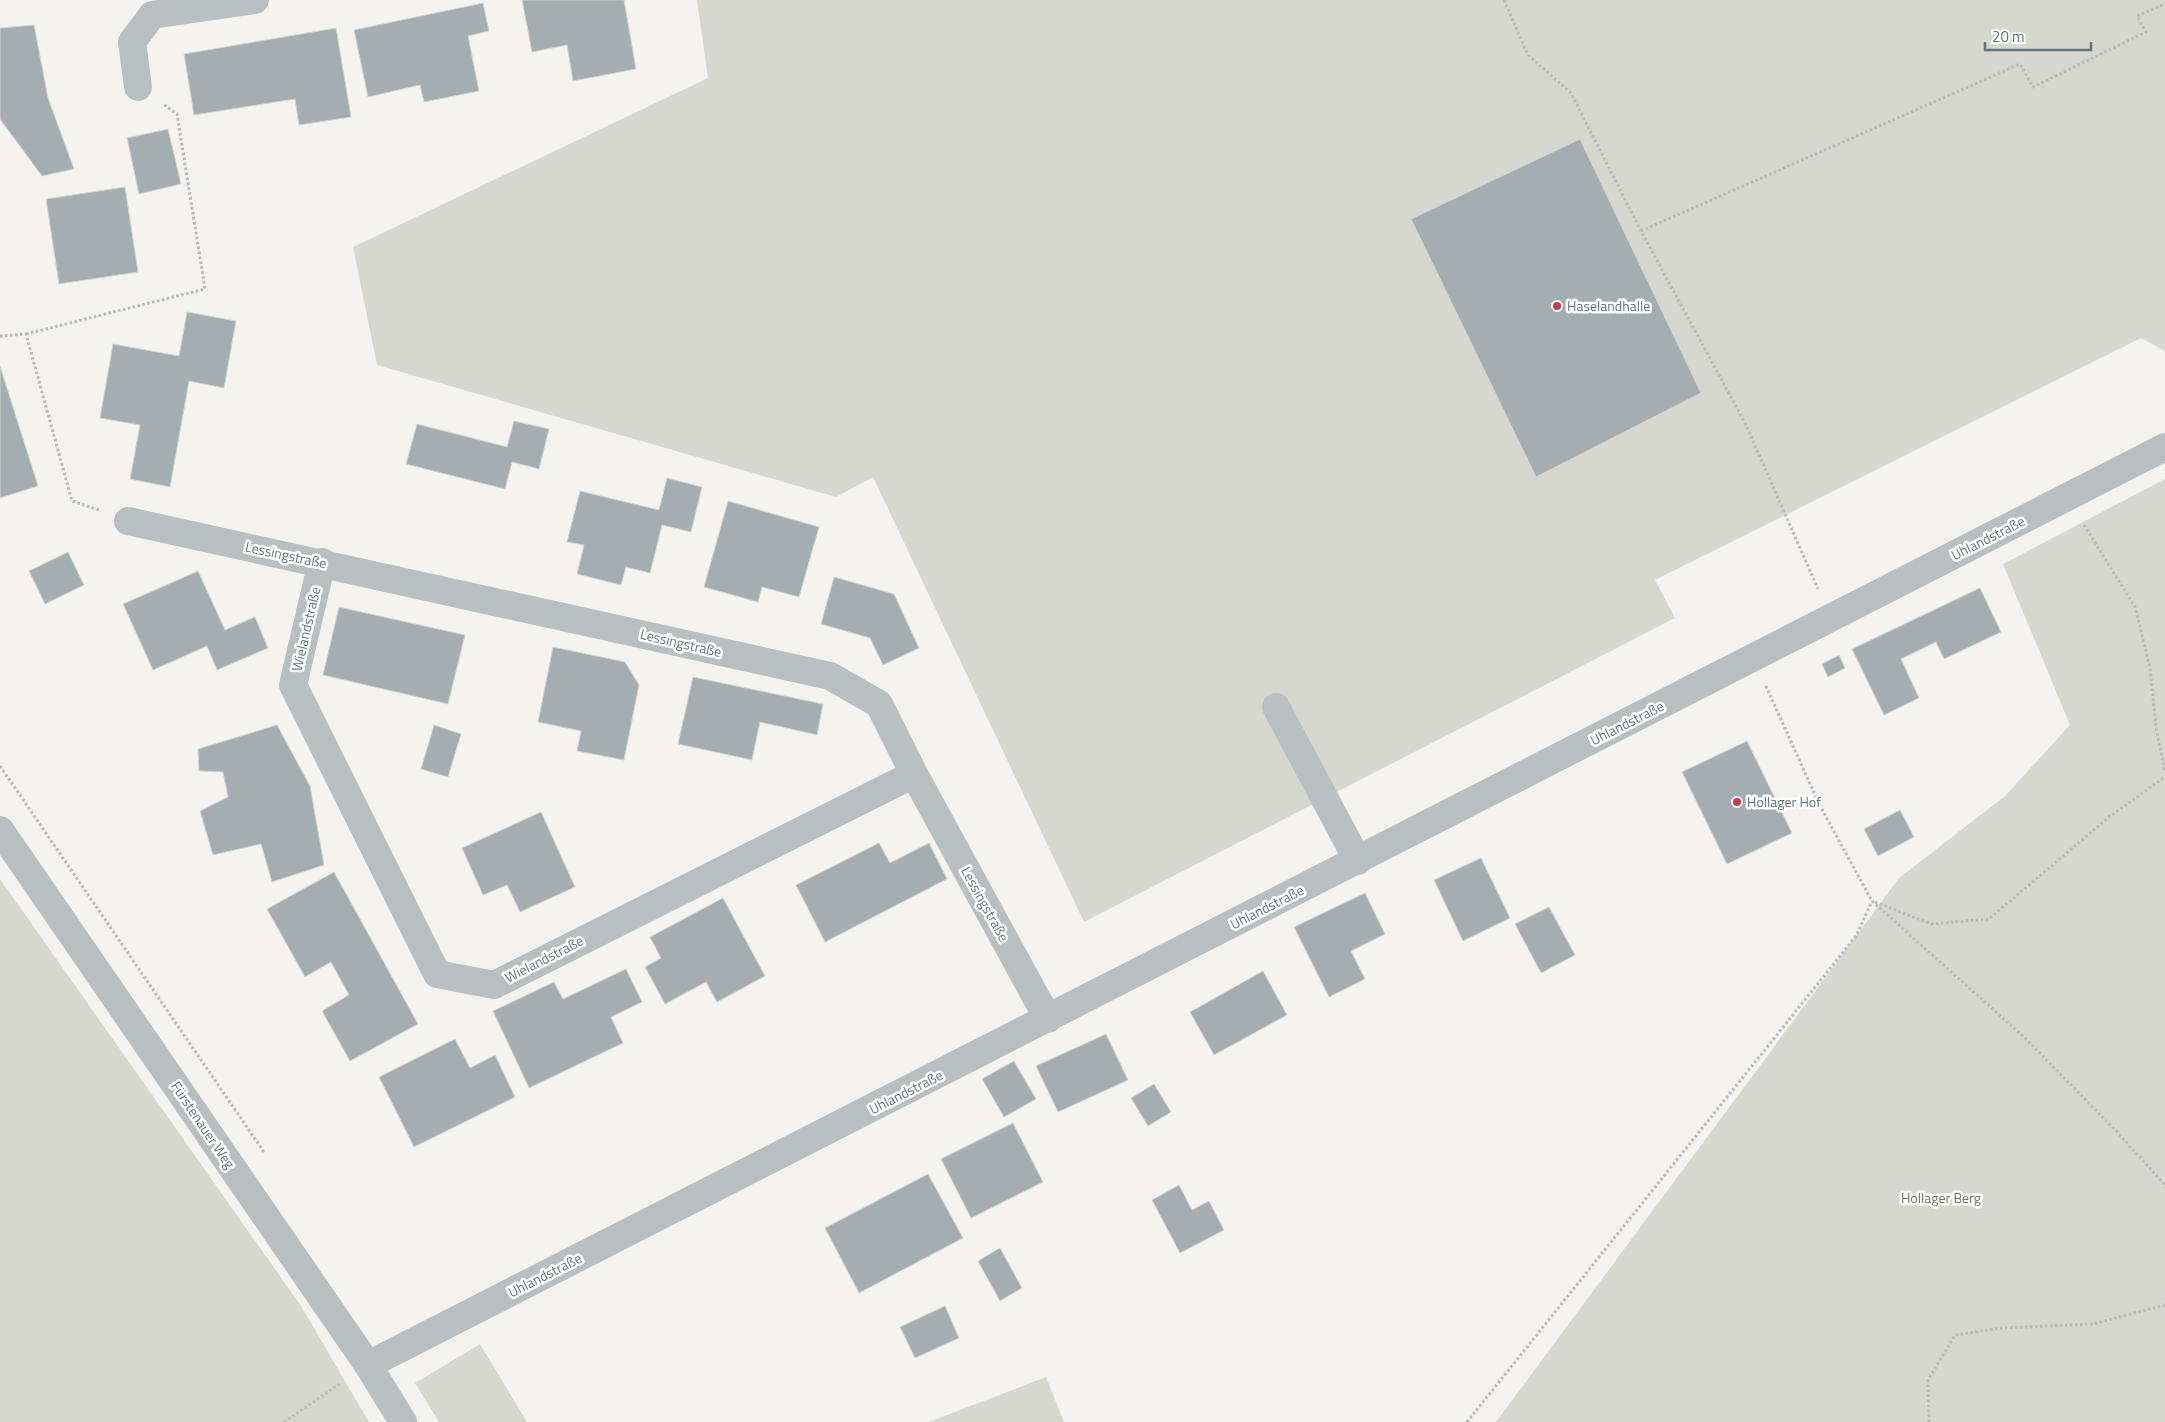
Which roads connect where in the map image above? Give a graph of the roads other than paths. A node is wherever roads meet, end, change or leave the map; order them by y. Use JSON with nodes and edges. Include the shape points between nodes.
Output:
{"nodes":[{"id":1,"x":255,"y":0,"type":"edge"},
{"id":2,"x":151,"y":8,"type":"edge"},
{"id":3,"x":138,"y":86,"type":"road end"},
{"id":4,"x":2165,"y":447,"type":"edge"},
{"id":5,"x":128,"y":521,"type":"road end"},
{"id":6,"x":322,"y":562,"type":"junction"},
{"id":7,"x":1276,"y":707,"type":"dead end"},
{"id":8,"x":914,"y":774,"type":"junction"},
{"id":9,"x":0,"y":830,"type":"edge"},
{"id":10,"x":1358,"y":861,"type":"junction"},
{"id":11,"x":1048,"y":1020,"type":"junction"},
{"id":12,"x":368,"y":1365,"type":"junction"},
{"id":13,"x":403,"y":1422,"type":"edge"}],
"edges":[{"from":1,"to":2,"type":"street"},
{"from":2,"to":3,"type":"street","via":[[132,42]]},
{"from":4,"to":10,"type":"street","name":"Uhlandstraße"},
{"from":5,"to":6,"type":"street","name":"Lessingstraße"},
{"from":6,"to":8,"type":"street","name":"Lessingstraße","via":[[830,676],[879,704]]},
{"from":6,"to":8,"type":"street","name":"Wielandstraße","via":[[293,685],[436,974],[494,985]]},
{"from":7,"to":10,"type":"street"},
{"from":8,"to":11,"type":"street","name":"Lessingstraße"},
{"from":9,"to":12,"type":"street","name":"Fürstenauer Weg"},
{"from":10,"to":11,"type":"street","name":"Uhlandstraße"},
{"from":11,"to":12,"type":"street","name":"Uhlandstraße"},
{"from":12,"to":13,"type":"street","name":"Fürstenauer Weg"}]}
